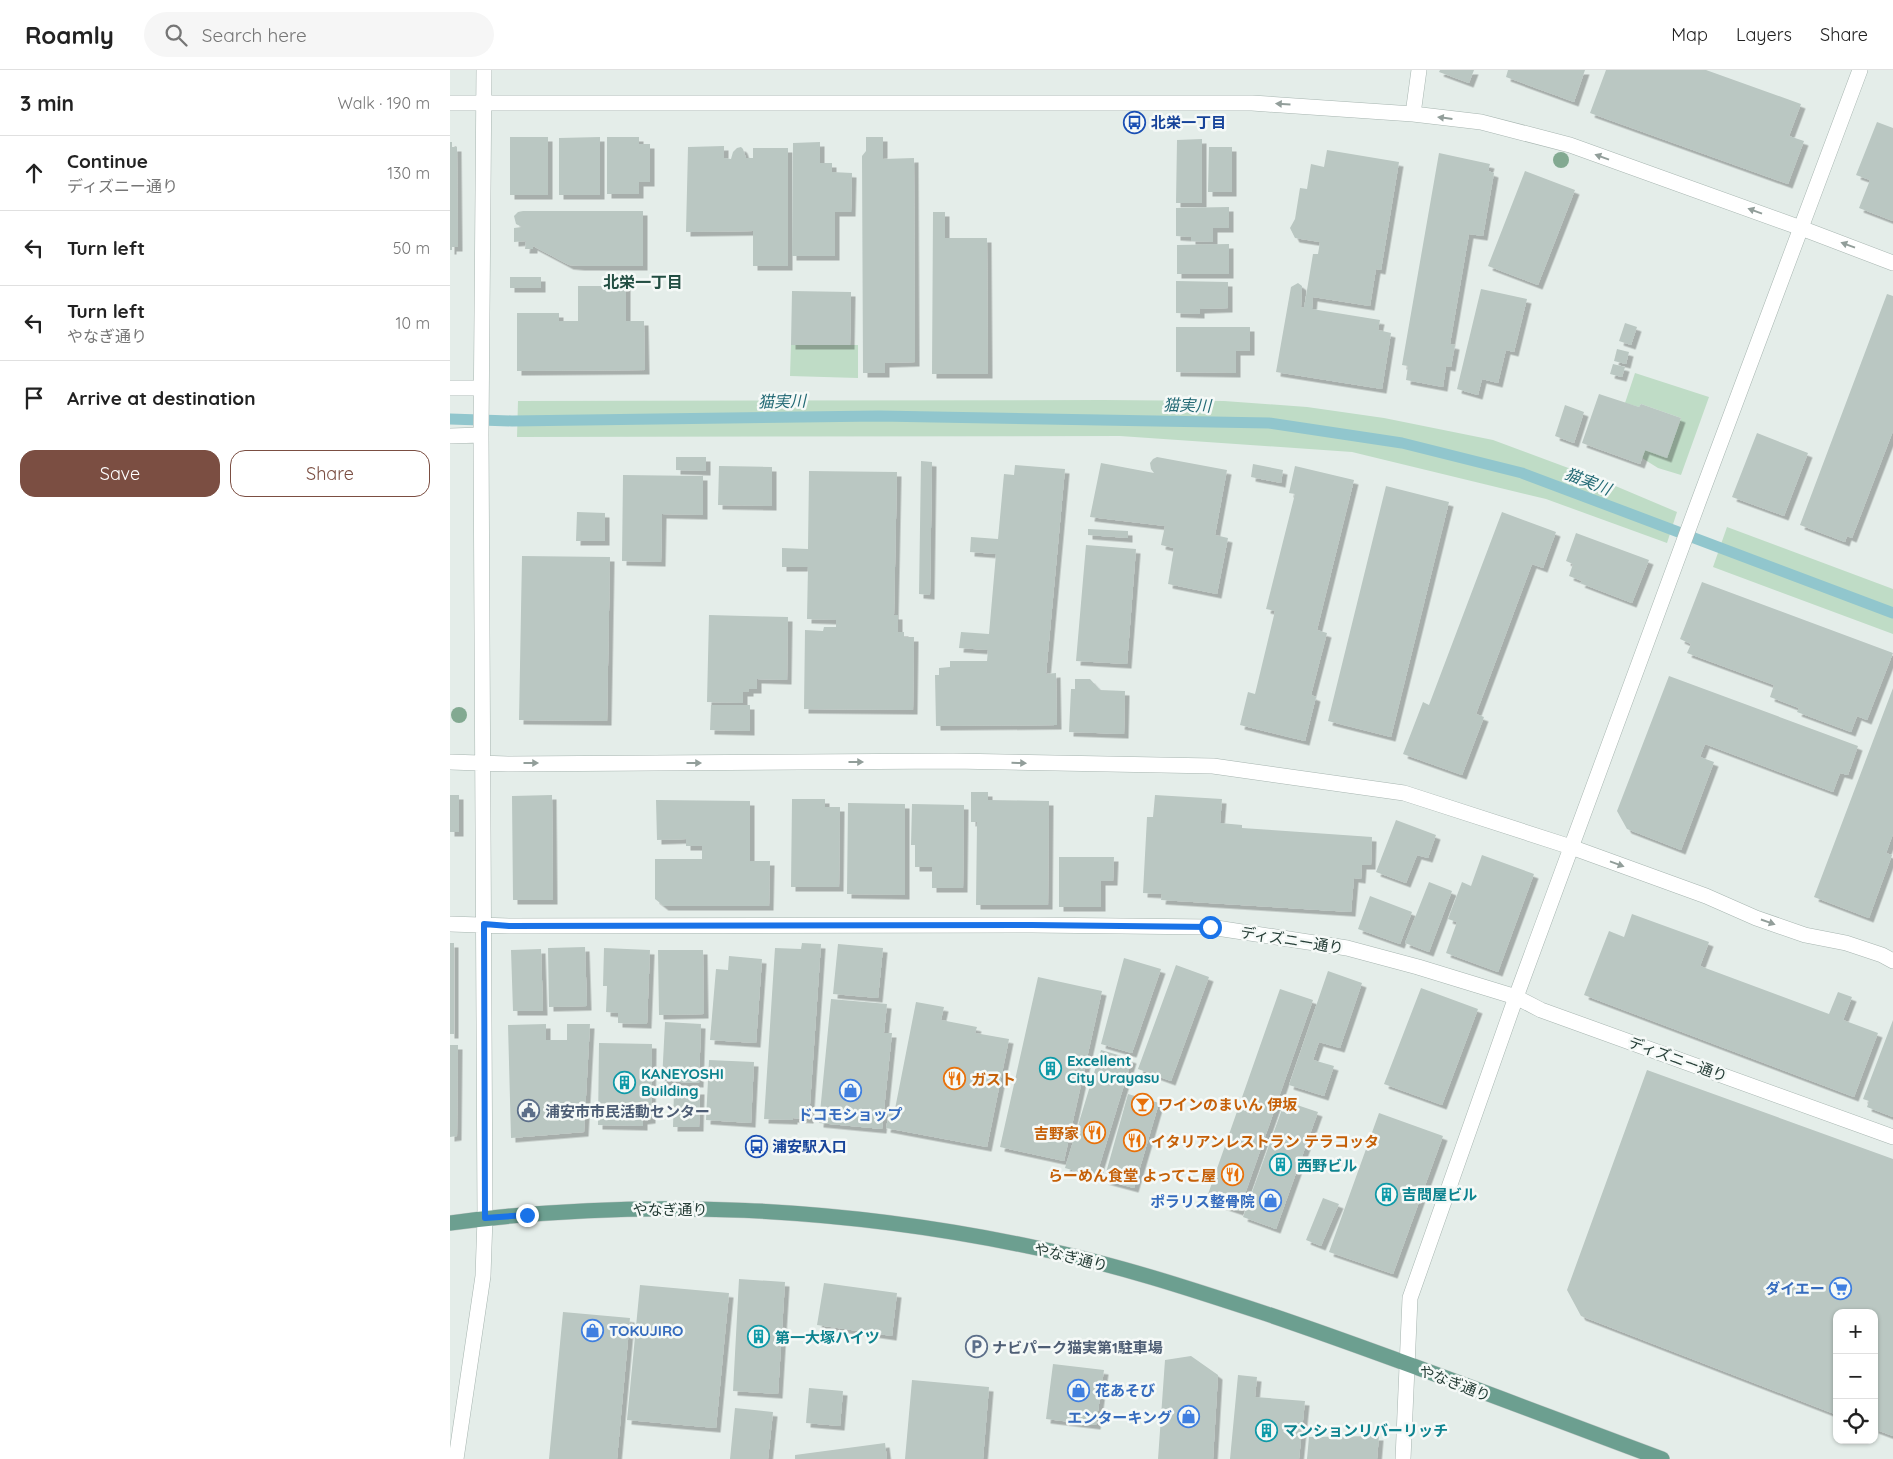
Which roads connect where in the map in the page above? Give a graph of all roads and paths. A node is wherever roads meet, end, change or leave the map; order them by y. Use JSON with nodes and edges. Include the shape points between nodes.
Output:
{"nodes":[{"id":1,"x":484,"y":70,"type":"edge"},
{"id":2,"x":1419,"y":70,"type":"edge"},
{"id":3,"x":1860,"y":70,"type":"edge"},
{"id":4,"x":450,"y":103,"type":"edge"},
{"id":5,"x":484,"y":103,"type":"junction"},
{"id":6,"x":1412,"y":114,"type":"junction"},
{"id":7,"x":1801,"y":228,"type":"junction"},
{"id":8,"x":1893,"y":263,"type":"edge"},
{"id":9,"x":450,"y":388,"type":"edge"},
{"id":10,"x":481,"y":388,"type":"junction"},
{"id":11,"x":450,"y":436,"type":"edge"},
{"id":12,"x":481,"y":441,"type":"junction"},
{"id":13,"x":450,"y":762,"type":"edge"},
{"id":14,"x":483,"y":763,"type":"junction"},
{"id":15,"x":1571,"y":847,"type":"junction"},
{"id":16,"x":450,"y":924,"type":"edge"},
{"id":17,"x":484,"y":924,"type":"junction"},
{"id":18,"x":1893,"y":961,"type":"edge"},
{"id":19,"x":1516,"y":997,"type":"junction"},
{"id":20,"x":1893,"y":1137,"type":"edge"},
{"id":21,"x":485,"y":1218,"type":"junction"},
{"id":22,"x":450,"y":1223,"type":"edge"},
{"id":23,"x":1408,"y":1365,"type":"junction"},
{"id":24,"x":456,"y":1459,"type":"edge"},
{"id":25,"x":1403,"y":1459,"type":"edge"},
{"id":26,"x":1662,"y":1459,"type":"edge"}],
"edges":[{"from":1,"to":5,"type":"street"},
{"from":2,"to":6,"type":"street"},
{"from":3,"to":7,"type":"street"},
{"from":4,"to":5,"type":"street"},
{"from":6,"to":5,"type":"street","one_way":true,"via":[[1252,103]]},
{"from":5,"to":10,"type":"street"},
{"from":7,"to":6,"type":"street","one_way":true,"via":[[1570,145],[1481,122]]},
{"from":8,"to":7,"type":"street","one_way":true},
{"from":7,"to":15,"type":"street"},
{"from":9,"to":10,"type":"street"},
{"from":10,"to":12,"type":"street"},
{"from":11,"to":12,"type":"street"},
{"from":12,"to":14,"type":"street"},
{"from":13,"to":14,"type":"street"},
{"from":14,"to":15,"type":"street","one_way":true,"via":[[953,761],[1213,766],[1404,793]]},
{"from":14,"to":17,"type":"street"},
{"from":15,"to":18,"type":"street","one_way":true,"via":[[1706,896],[1772,924],[1846,943]]},
{"from":15,"to":19,"type":"street"},
{"from":16,"to":17,"type":"street","name":"ディズニー通り"},
{"from":17,"to":19,"type":"street","name":"ディズニー通り","via":[[1210,927],[1347,948]]},
{"from":17,"to":21,"type":"street"},
{"from":19,"to":20,"type":"street","name":"ディズニー通り","via":[[1541,1010]]},
{"from":19,"to":23,"type":"street","via":[[1410,1298]]},
{"from":21,"to":22,"type":"main road","name":"やなぎ通り"},
{"from":21,"to":23,"type":"main road","name":"やなぎ通り","via":[[652,1208],[744,1210],[850,1218],[952,1231],[1040,1248],[1127,1270],[1343,1340]]},
{"from":21,"to":24,"type":"street","via":[[483,1276]]},
{"from":23,"to":25,"type":"street"},
{"from":23,"to":26,"type":"main road","name":"やなぎ通り"}]}
